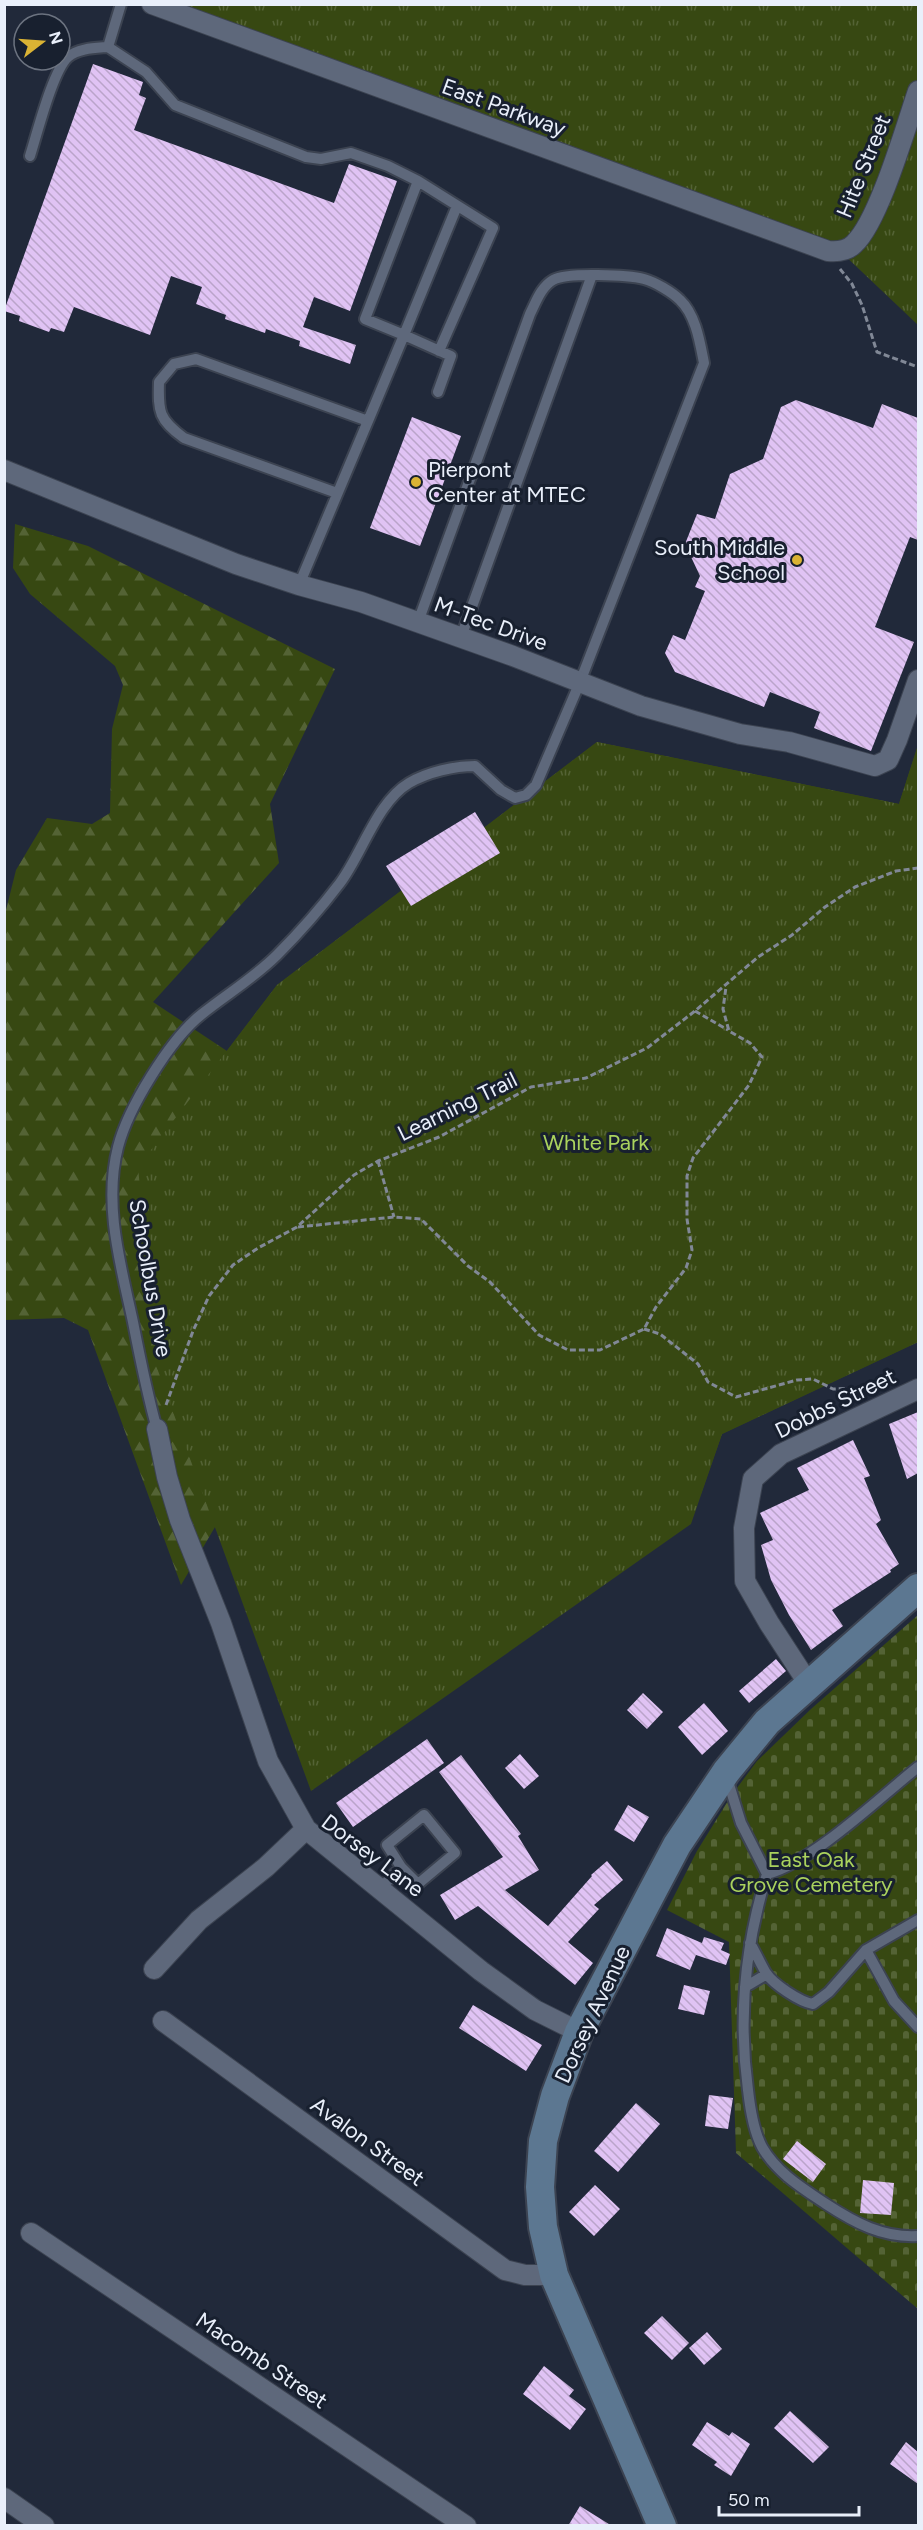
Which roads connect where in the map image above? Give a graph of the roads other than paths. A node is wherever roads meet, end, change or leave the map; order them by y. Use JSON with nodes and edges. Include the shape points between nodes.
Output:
{"nodes":[{"id":1,"x":121,"y":4,"type":"edge"},
{"id":2,"x":152,"y":4,"type":"edge"},
{"id":3,"x":108,"y":47,"type":"junction"},
{"id":4,"x":918,"y":91,"type":"edge"},
{"id":5,"x":30,"y":156,"type":"dead end"},
{"id":6,"x":418,"y":181,"type":"junction"},
{"id":7,"x":457,"y":206,"type":"junction"},
{"id":8,"x":841,"y":252,"type":"joint"},
{"id":9,"x":592,"y":275,"type":"junction"},
{"id":10,"x":404,"y":335,"type":"junction"},
{"id":11,"x":439,"y":351,"type":"junction"},
{"id":12,"x":438,"y":392,"type":"dead end"},
{"id":13,"x":368,"y":421,"type":"junction"},
{"id":14,"x":4,"y":470,"type":"edge"},
{"id":15,"x":338,"y":493,"type":"junction"},
{"id":16,"x":298,"y":585,"type":"junction"},
{"id":17,"x":418,"y":622,"type":"junction"},
{"id":18,"x":461,"y":637,"type":"junction"},
{"id":19,"x":918,"y":680,"type":"edge"},
{"id":20,"x":580,"y":682,"type":"junction"},
{"id":21,"x":918,"y":1389,"type":"edge"},
{"id":22,"x":157,"y":1429,"type":"joint"},
{"id":23,"x":918,"y":1588,"type":"edge"},
{"id":24,"x":810,"y":1686,"type":"junction"},
{"id":25,"x":918,"y":1767,"type":"edge"},
{"id":26,"x":726,"y":1772,"type":"junction"},
{"id":27,"x":306,"y":1829,"type":"junction"},
{"id":28,"x":401,"y":1867,"type":"junction"},
{"id":29,"x":767,"y":1874,"type":"junction"},
{"id":30,"x":380,"y":1889,"type":"junction"},
{"id":31,"x":918,"y":1920,"type":"edge"},
{"id":32,"x":750,"y":1943,"type":"junction"},
{"id":33,"x":866,"y":1950,"type":"junction"},
{"id":34,"x":154,"y":1969,"type":"dead end"},
{"id":35,"x":767,"y":1974,"type":"junction"},
{"id":36,"x":745,"y":1987,"type":"junction"},
{"id":37,"x":163,"y":2021,"type":"dead end"},
{"id":38,"x":918,"y":2027,"type":"edge"},
{"id":39,"x":579,"y":2032,"type":"junction"},
{"id":40,"x":32,"y":2233,"type":"dead end"},
{"id":41,"x":918,"y":2236,"type":"edge"},
{"id":42,"x":554,"y":2275,"type":"junction"},
{"id":43,"x":4,"y":2498,"type":"edge"},
{"id":44,"x":44,"y":2526,"type":"edge"},
{"id":45,"x":465,"y":2526,"type":"edge"},
{"id":46,"x":662,"y":2526,"type":"edge"}],
"edges":[{"from":1,"to":3,"type":"lane"},
{"from":2,"to":8,"type":"street","name":"East Parkway","via":[[828,251]]},
{"from":3,"to":5,"type":"lane","via":[[69,56],[59,68]]},
{"from":3,"to":6,"type":"lane","via":[[146,72],[175,105],[306,158],[351,153]]},
{"from":4,"to":8,"type":"street","name":"Hite Street","via":[[870,221],[854,244]]},
{"from":6,"to":7,"type":"lane"},
{"from":6,"to":10,"type":"lane","via":[[365,319]]},
{"from":7,"to":10,"type":"lane"},
{"from":7,"to":11,"type":"lane","via":[[493,228]]},
{"from":9,"to":17,"type":"lane","via":[[567,275],[553,280],[540,293]]},
{"from":9,"to":18,"type":"lane"},
{"from":9,"to":20,"type":"lane","via":[[644,279],[681,300],[692,319],[704,363]]},
{"from":10,"to":11,"type":"lane"},
{"from":10,"to":13,"type":"lane"},
{"from":11,"to":12,"type":"lane","via":[[451,356]]},
{"from":13,"to":15,"type":"lane"},
{"from":13,"to":15,"type":"lane","via":[[196,359],[174,364],[159,382],[158,402],[165,424],[184,438]]},
{"from":14,"to":16,"type":"street","name":"M-Tec Drive","via":[[236,564]]},
{"from":15,"to":16,"type":"lane"},
{"from":16,"to":17,"type":"street","name":"M-Tec Drive"},
{"from":17,"to":18,"type":"street","name":"M-Tec Drive"},
{"from":18,"to":20,"type":"street","name":"M-Tec Drive"},
{"from":19,"to":20,"type":"street","name":"M-Tec Drive","via":[[888,760],[874,765],[789,742],[740,734],[641,706]]},
{"from":20,"to":22,"type":"lane","name":"Schoolbus Drive","via":[[536,785],[526,795],[515,798],[475,766],[459,766],[409,783],[390,801],[341,881],[313,916],[277,955],[200,1016],[167,1053],[135,1104],[118,1146],[111,1182],[117,1248]]},
{"from":21,"to":24,"type":"street","name":"Dobbs Street","via":[[781,1454],[753,1479],[744,1528],[745,1581]]},
{"from":22,"to":27,"type":"street","name":"Schoolbus Drive","via":[[180,1520],[221,1623],[268,1761]]},
{"from":23,"to":24,"type":"street","name":"Dorsey Avenue"},
{"from":24,"to":26,"type":"street","name":"Dorsey Avenue","via":[[767,1722]]},
{"from":25,"to":29,"type":"lane","via":[[825,1842],[799,1860]]},
{"from":26,"to":29,"type":"lane","via":[[741,1823]]},
{"from":26,"to":39,"type":"street","name":"Dorsey Avenue","via":[[678,1845]]},
{"from":27,"to":30,"type":"street","name":"Dorsey Lane"},
{"from":27,"to":34,"type":"street","name":"Dorsey Lane","via":[[266,1867],[199,1920]]},
{"from":28,"to":28,"type":"lane","via":[[418,1884],[454,1853],[424,1815],[387,1845]]},
{"from":28,"to":30,"type":"lane"},
{"from":29,"to":32,"type":"lane"},
{"from":30,"to":39,"type":"street","name":"Dorsey Lane","via":[[535,2010]]},
{"from":31,"to":33,"type":"lane"},
{"from":32,"to":35,"type":"lane"},
{"from":32,"to":36,"type":"lane"},
{"from":33,"to":35,"type":"lane","via":[[829,1992],[813,2004],[798,1998]]},
{"from":33,"to":38,"type":"lane","via":[[894,2001]]},
{"from":35,"to":36,"type":"lane"},
{"from":36,"to":41,"type":"lane","via":[[745,2068],[751,2112],[762,2147],[785,2176],[852,2220],[897,2237]]},
{"from":37,"to":42,"type":"street","name":"Avalon Street","via":[[505,2270]]},
{"from":39,"to":42,"type":"street","name":"Dorsey Avenue","via":[[543,2140],[543,2227]]},
{"from":40,"to":45,"type":"street","name":"Macomb Street"},
{"from":42,"to":46,"type":"street","name":"Dorsey Avenue"},
{"from":43,"to":44,"type":"street"}]}
